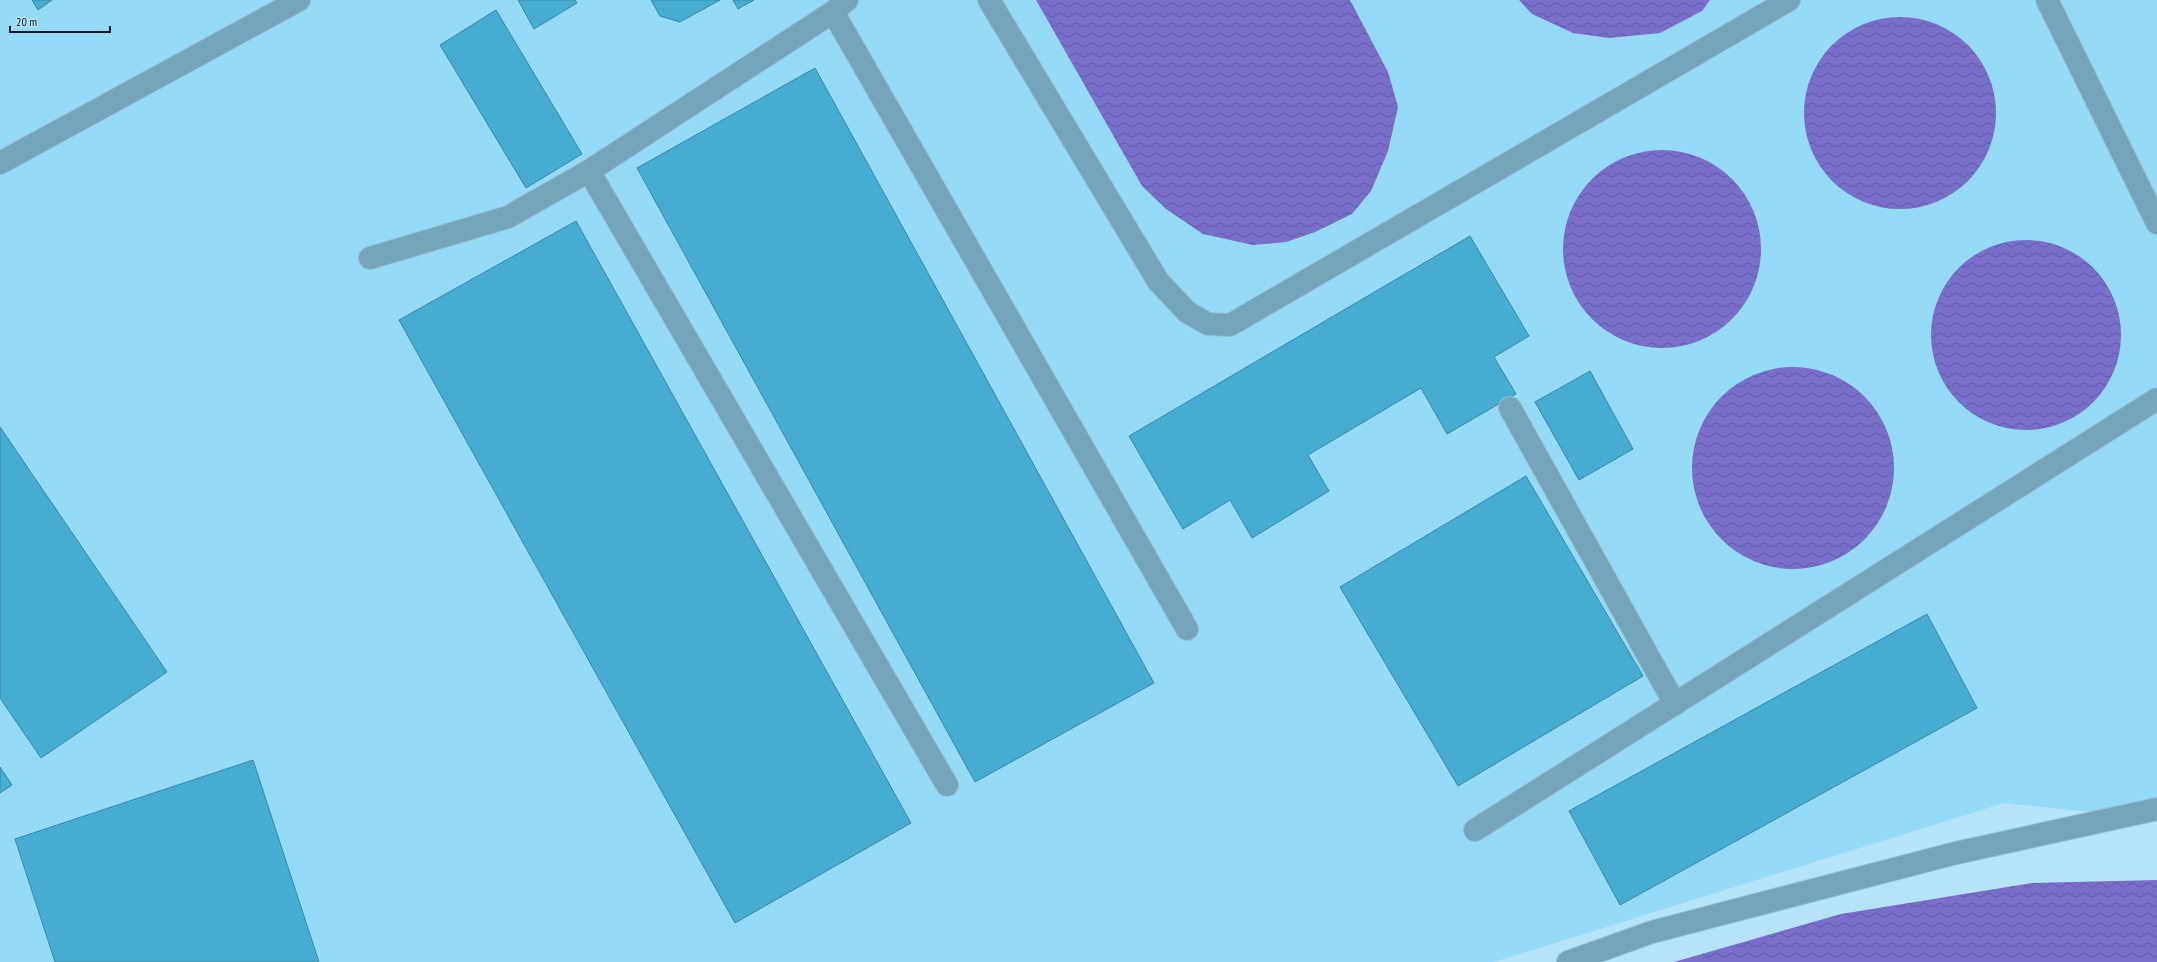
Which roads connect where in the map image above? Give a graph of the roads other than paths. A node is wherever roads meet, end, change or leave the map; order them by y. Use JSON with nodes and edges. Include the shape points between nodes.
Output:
{"nodes":[{"id":1,"x":299,"y":0,"type":"edge"},
{"id":2,"x":989,"y":0,"type":"edge"},
{"id":3,"x":1790,"y":0,"type":"edge"},
{"id":4,"x":2047,"y":0,"type":"edge"},
{"id":5,"x":840,"y":6,"type":"edge"},
{"id":6,"x":0,"y":163,"type":"edge"},
{"id":7,"x":589,"y":171,"type":"junction"},
{"id":8,"x":2157,"y":223,"type":"edge"},
{"id":9,"x":370,"y":258,"type":"dead end"},
{"id":10,"x":2157,"y":399,"type":"edge"},
{"id":11,"x":1510,"y":408,"type":"dead end"},
{"id":12,"x":1187,"y":629,"type":"dead end"},
{"id":13,"x":1675,"y":704,"type":"junction"},
{"id":14,"x":947,"y":785,"type":"dead end"},
{"id":15,"x":2157,"y":809,"type":"edge"},
{"id":16,"x":1475,"y":830,"type":"dead end"},
{"id":17,"x":1568,"y":962,"type":"edge"}],
"edges":[{"from":1,"to":6,"type":"lane"},
{"from":2,"to":3,"type":"lane","via":[[1158,281],[1187,312],[1208,324],[1230,325]]},
{"from":4,"to":8,"type":"lane"},
{"from":5,"to":7,"type":"lane"},
{"from":5,"to":12,"type":"lane"},
{"from":7,"to":9,"type":"lane","via":[[508,217]]},
{"from":7,"to":14,"type":"lane"},
{"from":10,"to":13,"type":"lane"},
{"from":11,"to":13,"type":"lane"},
{"from":13,"to":16,"type":"lane"},
{"from":15,"to":17,"type":"lane","via":[[1926,861],[1652,932]]}]}
